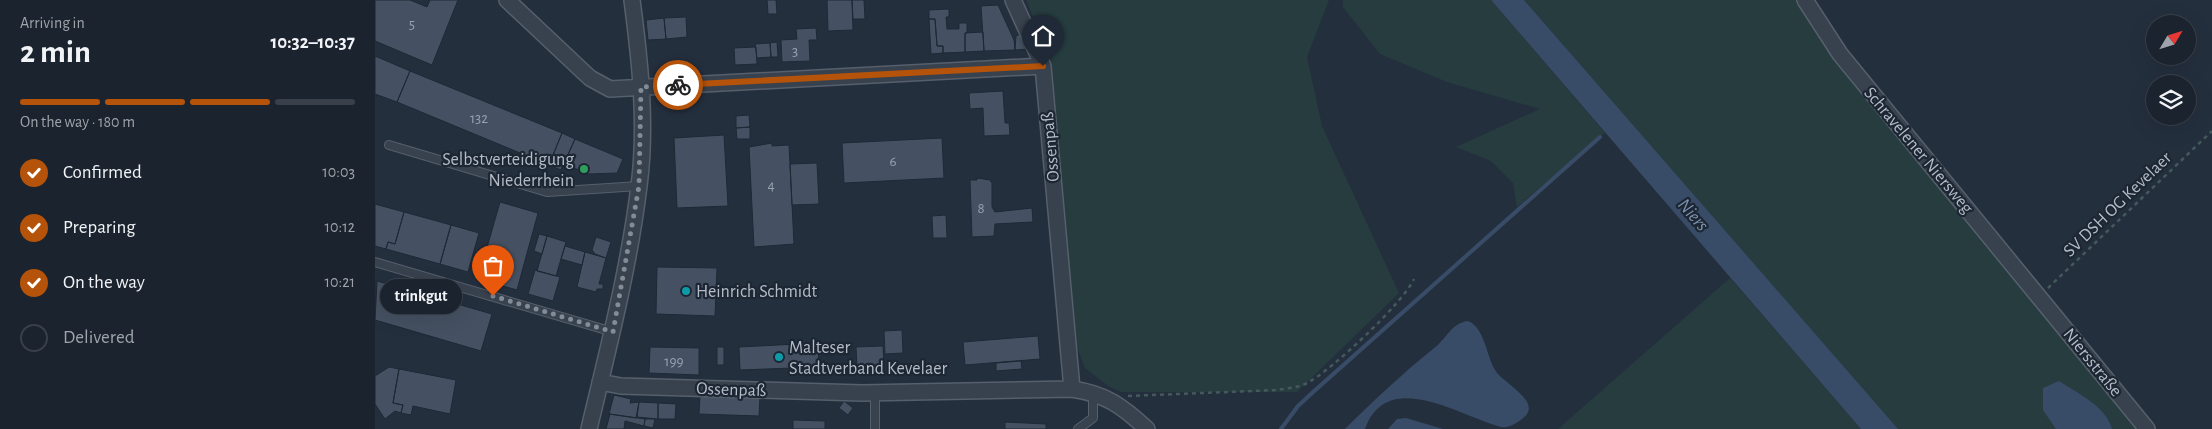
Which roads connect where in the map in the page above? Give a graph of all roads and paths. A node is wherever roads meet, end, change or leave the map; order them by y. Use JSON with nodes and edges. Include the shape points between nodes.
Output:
{"nodes":[{"id":1,"x":507,"y":0,"type":"edge"},
{"id":2,"x":632,"y":0,"type":"edge"},
{"id":3,"x":1013,"y":0,"type":"edge"},
{"id":4,"x":1805,"y":0,"type":"edge"},
{"id":5,"x":1043,"y":66,"type":"junction"},
{"id":6,"x":641,"y":87,"type":"junction"},
{"id":7,"x":2212,"y":131,"type":"edge"},
{"id":8,"x":389,"y":145,"type":"dead end"},
{"id":9,"x":639,"y":186,"type":"junction"},
{"id":10,"x":375,"y":262,"type":"edge"},
{"id":11,"x":1415,"y":279,"type":"dead end"},
{"id":12,"x":2039,"y":296,"type":"junction"},
{"id":13,"x":613,"y":332,"type":"junction"},
{"id":14,"x":600,"y":382,"type":"junction"},
{"id":15,"x":1072,"y":389,"type":"junction"},
{"id":16,"x":1093,"y":392,"type":"junction"},
{"id":17,"x":875,"y":393,"type":"junction"},
{"id":18,"x":1108,"y":398,"type":"junction"},
{"id":19,"x":589,"y":429,"type":"edge"},
{"id":20,"x":875,"y":429,"type":"edge"},
{"id":21,"x":1078,"y":429,"type":"edge"},
{"id":22,"x":1147,"y":429,"type":"edge"},
{"id":23,"x":2147,"y":429,"type":"edge"}],
"edges":[{"from":1,"to":6,"type":"street","via":[[600,85],[610,89]]},
{"from":2,"to":6,"type":"street"},
{"from":3,"to":5,"type":"street","name":"Ossenpaß"},
{"from":4,"to":12,"type":"street","name":"Schravelener Niersweg","via":[[1840,54]]},
{"from":5,"to":6,"type":"street"},
{"from":5,"to":15,"type":"street","name":"Ossenpaß"},
{"from":6,"to":9,"type":"street"},
{"from":7,"to":12,"type":"path","name":"SV DSH OG Kevelaer"},
{"from":8,"to":9,"type":"lane","via":[[547,192]]},
{"from":9,"to":13,"type":"street"},
{"from":10,"to":13,"type":"lane"},
{"from":11,"to":18,"type":"path","via":[[1401,300],[1379,321],[1316,378],[1300,386],[1277,390]]},
{"from":12,"to":23,"type":"street","name":"Niersstraße"},
{"from":13,"to":14,"type":"street"},
{"from":14,"to":17,"type":"street","name":"Ossenpaß","via":[[621,386]]},
{"from":14,"to":19,"type":"street"},
{"from":15,"to":16,"type":"street","name":"Ossenpaß"},
{"from":15,"to":17,"type":"street","name":"Ossenpaß"},
{"from":16,"to":18,"type":"street","name":"Ossenpaß"},
{"from":16,"to":21,"type":"lane","via":[[1093,418]]},
{"from":17,"to":20,"type":"lane"},
{"from":18,"to":22,"type":"street","name":"Ossenpaß"}]}
